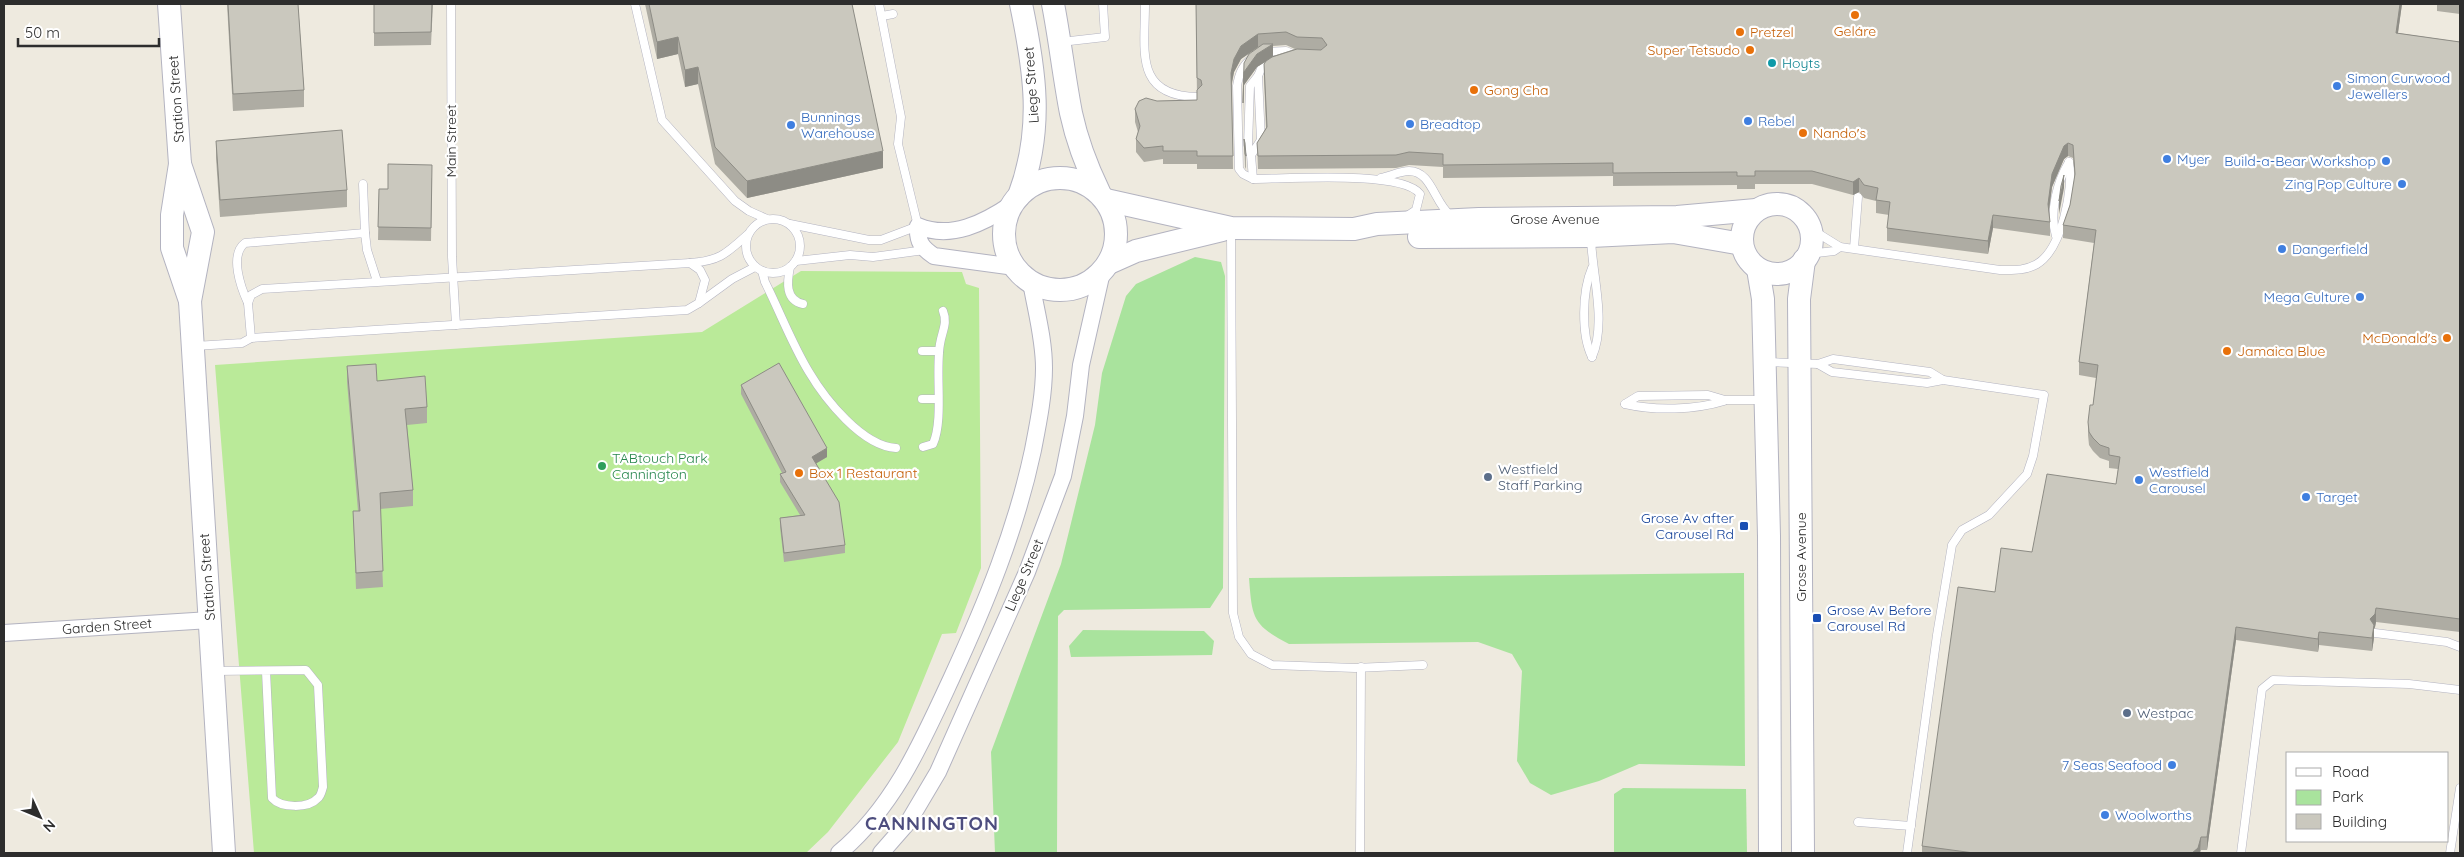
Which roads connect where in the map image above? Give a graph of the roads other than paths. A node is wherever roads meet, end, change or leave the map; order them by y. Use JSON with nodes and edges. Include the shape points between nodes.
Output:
{"nodes":[{"id":1,"x":169,"y":4,"type":"edge"},
{"id":2,"x":451,"y":4,"type":"edge"},
{"id":3,"x":635,"y":4,"type":"edge"},
{"id":4,"x":879,"y":4,"type":"edge"},
{"id":5,"x":1021,"y":4,"type":"edge"},
{"id":6,"x":1053,"y":4,"type":"edge"},
{"id":7,"x":1102,"y":4,"type":"edge"},
{"id":8,"x":1145,"y":4,"type":"edge"},
{"id":9,"x":893,"y":14,"type":"dead end"},
{"id":10,"x":882,"y":16,"type":"junction"},
{"id":11,"x":1061,"y":42,"type":"junction"},
{"id":12,"x":1285,"y":62,"type":"edge"},
{"id":13,"x":1277,"y":63,"type":"edge"},
{"id":14,"x":1258,"y":76,"type":"junction"},
{"id":15,"x":1197,"y":97,"type":"edge"},
{"id":16,"x":1252,"y":155,"type":"junction"},
{"id":17,"x":180,"y":164,"type":"junction"},
{"id":18,"x":1380,"y":178,"type":"junction"},
{"id":19,"x":1253,"y":179,"type":"junction"},
{"id":20,"x":363,"y":184,"type":"dead end"},
{"id":21,"x":1102,"y":196,"type":"junction"},
{"id":22,"x":1858,"y":197,"type":"dead end"},
{"id":23,"x":1016,"y":200,"type":"junction"},
{"id":24,"x":1756,"y":210,"type":"junction"},
{"id":25,"x":767,"y":219,"type":"junction"},
{"id":26,"x":1456,"y":220,"type":"junction"},
{"id":27,"x":1397,"y":223,"type":"junction"},
{"id":28,"x":790,"y":224,"type":"junction"},
{"id":29,"x":918,"y":226,"type":"junction"},
{"id":30,"x":1591,"y":227,"type":"junction"},
{"id":31,"x":1231,"y":228,"type":"junction"},
{"id":32,"x":1354,"y":229,"type":"junction"},
{"id":33,"x":1811,"y":229,"type":"junction"},
{"id":34,"x":365,"y":232,"type":"junction"},
{"id":35,"x":748,"y":234,"type":"junction"},
{"id":36,"x":2056,"y":236,"type":"junction"},
{"id":37,"x":1742,"y":244,"type":"junction"},
{"id":38,"x":1840,"y":246,"type":"junction"},
{"id":39,"x":1854,"y":248,"type":"junction"},
{"id":40,"x":925,"y":250,"type":"junction"},
{"id":41,"x":1806,"y":257,"type":"junction"},
{"id":42,"x":690,"y":263,"type":"junction"},
{"id":43,"x":793,"y":264,"type":"junction"},
{"id":44,"x":1015,"y":267,"type":"junction"},
{"id":45,"x":1105,"y":268,"type":"junction"},
{"id":46,"x":1592,"y":268,"type":"junction"},
{"id":47,"x":1758,"y":268,"type":"junction"},
{"id":48,"x":759,"y":269,"type":"junction"},
{"id":49,"x":453,"y":278,"type":"junction"},
{"id":50,"x":378,"y":281,"type":"junction"},
{"id":51,"x":1031,"y":282,"type":"junction"},
{"id":52,"x":190,"y":301,"type":"junction"},
{"id":53,"x":248,"y":303,"type":"junction"},
{"id":54,"x":698,"y":303,"type":"junction"},
{"id":55,"x":803,"y":304,"type":"dead end"},
{"id":56,"x":943,"y":311,"type":"dead end"},
{"id":57,"x":456,"y":325,"type":"junction"},
{"id":58,"x":252,"y":338,"type":"junction"},
{"id":59,"x":193,"y":346,"type":"junction"},
{"id":60,"x":922,"y":351,"type":"dead end"},
{"id":61,"x":939,"y":351,"type":"junction"},
{"id":62,"x":810,"y":355,"type":"dead end"},
{"id":63,"x":802,"y":359,"type":"junction"},
{"id":64,"x":1764,"y":362,"type":"junction"},
{"id":65,"x":1808,"y":364,"type":"junction"},
{"id":66,"x":1943,"y":380,"type":"junction"},
{"id":67,"x":922,"y":399,"type":"dead end"},
{"id":68,"x":937,"y":399,"type":"junction"},
{"id":69,"x":1725,"y":400,"type":"junction"},
{"id":70,"x":1765,"y":400,"type":"junction"},
{"id":71,"x":923,"y":447,"type":"dead end"},
{"id":72,"x":896,"y":448,"type":"dead end"},
{"id":73,"x":210,"y":620,"type":"junction"},
{"id":74,"x":4,"y":633,"type":"edge"},
{"id":75,"x":2375,"y":633,"type":"edge"},
{"id":76,"x":2460,"y":647,"type":"edge"},
{"id":77,"x":1423,"y":665,"type":"dead end"},
{"id":78,"x":1361,"y":667,"type":"junction"},
{"id":79,"x":266,"y":670,"type":"junction"},
{"id":80,"x":213,"y":671,"type":"junction"},
{"id":81,"x":2460,"y":689,"type":"edge"},
{"id":82,"x":2460,"y":696,"type":"edge"},
{"id":83,"x":2460,"y":788,"type":"edge"},
{"id":84,"x":1858,"y":822,"type":"dead end"},
{"id":85,"x":1911,"y":826,"type":"junction"},
{"id":86,"x":224,"y":853,"type":"edge"},
{"id":87,"x":838,"y":853,"type":"edge"},
{"id":88,"x":881,"y":853,"type":"edge"},
{"id":89,"x":1360,"y":853,"type":"edge"},
{"id":90,"x":1770,"y":853,"type":"edge"},
{"id":91,"x":1803,"y":853,"type":"edge"},
{"id":92,"x":1907,"y":853,"type":"edge"},
{"id":93,"x":2241,"y":853,"type":"edge"},
{"id":94,"x":2450,"y":853,"type":"edge"}],
"edges":[{"from":1,"to":17,"type":"street","name":"Station Street"},
{"from":2,"to":49,"type":"lane","name":"Main Street"},
{"from":3,"to":25,"type":"lane","via":[[662,120],[735,200],[748,211]]},
{"from":4,"to":10,"type":"lane"},
{"from":5,"to":23,"type":"street","name":"Liege Street","via":[[1033,59],[1036,117],[1030,161]]},
{"from":6,"to":11,"type":"street"},
{"from":7,"to":11,"type":"lane","via":[[1105,38]]},
{"from":8,"to":15,"type":"lane","via":[[1145,64],[1152,80],[1178,96]]},
{"from":9,"to":10,"type":"lane"},
{"from":10,"to":29,"type":"lane","via":[[901,117],[898,144]]},
{"from":11,"to":21,"type":"street","via":[[1071,113],[1081,150]]},
{"from":12,"to":19,"type":"lane","via":[[1300,56],[1286,51],[1261,52],[1245,64],[1239,74],[1239,168],[1242,174]]},
{"from":13,"to":14,"type":"lane","via":[[1268,64]]},
{"from":14,"to":16,"type":"lane","via":[[1261,140]]},
{"from":14,"to":16,"type":"lane","via":[[1250,86],[1248,145]]},
{"from":16,"to":19,"type":"lane"},
{"from":17,"to":52,"type":"street","name":"Station Street","via":[[172,215],[172,248]]},
{"from":17,"to":52,"type":"street","name":"Station Street","via":[[202,232]]},
{"from":18,"to":19,"type":"lane"},
{"from":18,"to":26,"type":"lane","via":[[1409,171],[1422,174],[1438,203]]},
{"from":18,"to":27,"type":"lane","via":[[1409,185],[1420,194],[1416,210]]},
{"from":20,"to":34,"type":"lane"},
{"from":21,"to":23,"type":"street","via":[[1080,181],[1058,177],[1037,183]]},
{"from":21,"to":31,"type":"street","name":"Grose Avenue"},
{"from":21,"to":45,"type":"street","via":[[1117,231],[1116,245]]},
{"from":22,"to":39,"type":"lane"},
{"from":23,"to":29,"type":"street","via":[[992,217],[953,232]]},
{"from":23,"to":44,"type":"street","via":[[1007,214],[1004,236],[1009,258]]},
{"from":24,"to":30,"type":"street","name":"Grose Avenue"},
{"from":24,"to":33,"type":"street","via":[[1782,204],[1794,208]]},
{"from":24,"to":37,"type":"street","via":[[1742,231]]},
{"from":25,"to":28,"type":"lane"},
{"from":25,"to":35,"type":"lane"},
{"from":26,"to":27,"type":"street","name":"Grose Avenue"},
{"from":26,"to":30,"type":"street","name":"Grose Avenue"},
{"from":27,"to":32,"type":"street","name":"Grose Avenue"},
{"from":28,"to":29,"type":"lane","via":[[869,240],[881,240]]},
{"from":28,"to":43,"type":"lane","via":[[799,238],[799,254]]},
{"from":29,"to":40,"type":"street","via":[[917,237]]},
{"from":30,"to":32,"type":"street","name":"Grose Avenue","via":[[1376,237]]},
{"from":30,"to":37,"type":"street","name":"Grose Avenue","via":[[1673,232]]},
{"from":30,"to":46,"type":"lane"},
{"from":31,"to":32,"type":"street","name":"Grose Avenue"},
{"from":31,"to":45,"type":"street","name":"Grose Avenue","via":[[1144,249]]},
{"from":31,"to":78,"type":"lane","via":[[1233,613],[1239,637],[1250,654],[1272,665]]},
{"from":33,"to":38,"type":"lane"},
{"from":33,"to":41,"type":"street","via":[[1812,242]]},
{"from":34,"to":50,"type":"lane","via":[[367,250]]},
{"from":34,"to":53,"type":"lane","via":[[245,242],[238,252],[239,284]]},
{"from":35,"to":42,"type":"lane","via":[[712,261]]},
{"from":35,"to":48,"type":"lane","via":[[746,248],[750,262]]},
{"from":36,"to":36,"type":"lane","via":[[2052,223],[2060,176],[2069,162],[2072,177],[2063,224]]},
{"from":36,"to":39,"type":"lane","via":[[2051,249],[2038,263],[2020,270],[2000,270]]},
{"from":37,"to":47,"type":"street","via":[[1744,254]]},
{"from":38,"to":39,"type":"lane"},
{"from":38,"to":41,"type":"lane","via":[[1834,251]]},
{"from":40,"to":43,"type":"lane","via":[[872,256],[832,256]]},
{"from":40,"to":44,"type":"street","via":[[934,256]]},
{"from":41,"to":47,"type":"street","via":[[1795,269],[1783,273],[1770,273]]},
{"from":41,"to":65,"type":"street","name":"Grose Avenue","via":[[1798,299]]},
{"from":42,"to":49,"type":"lane"},
{"from":42,"to":54,"type":"lane","via":[[700,270],[705,280]]},
{"from":43,"to":48,"type":"lane","via":[[776,273]]},
{"from":43,"to":55,"type":"lane","via":[[787,280],[789,294],[793,300]]},
{"from":44,"to":51,"type":"street"},
{"from":45,"to":51,"type":"street","via":[[1084,285],[1068,290],[1051,290]]},
{"from":45,"to":88,"type":"street","name":"Liege Street","via":[[1081,365],[1076,416],[1063,476],[1030,563],[938,772],[909,821]]},
{"from":46,"to":46,"type":"lane","via":[[1597,281],[1598,344],[1592,357],[1586,344],[1586,282]]},
{"from":47,"to":64,"type":"street","via":[[1763,299]]},
{"from":48,"to":54,"type":"lane","via":[[732,279]]},
{"from":48,"to":63,"type":"lane"},
{"from":49,"to":50,"type":"lane"},
{"from":49,"to":57,"type":"lane","name":"Main Street"},
{"from":50,"to":53,"type":"lane","via":[[262,289],[251,295]]},
{"from":51,"to":87,"type":"street","name":"Liege Street","via":[[1044,368],[1038,426],[1025,489],[1005,555],[917,752],[889,799],[855,840]]},
{"from":52,"to":59,"type":"street","name":"Station Street"},
{"from":53,"to":58,"type":"lane"},
{"from":54,"to":57,"type":"lane","via":[[688,310]]},
{"from":56,"to":61,"type":"lane","via":[[946,320]]},
{"from":57,"to":58,"type":"lane"},
{"from":58,"to":59,"type":"lane","via":[[242,343]]},
{"from":59,"to":73,"type":"street","name":"Station Street"},
{"from":60,"to":61,"type":"lane"},
{"from":61,"to":68,"type":"lane"},
{"from":62,"to":63,"type":"lane"},
{"from":63,"to":72,"type":"lane","via":[[808,372],[873,442]]},
{"from":64,"to":65,"type":"lane"},
{"from":64,"to":70,"type":"street"},
{"from":65,"to":66,"type":"lane","via":[[1832,372],[1927,383]]},
{"from":65,"to":66,"type":"lane","via":[[1833,359],[1930,372]]},
{"from":65,"to":91,"type":"street","name":"Grose Avenue"},
{"from":66,"to":85,"type":"lane","via":[[2044,395],[2027,474],[1989,516],[1962,530],[1952,545]]},
{"from":67,"to":68,"type":"lane"},
{"from":68,"to":71,"type":"lane","via":[[938,433],[933,444]]},
{"from":69,"to":69,"type":"lane","via":[[1708,406],[1639,407],[1625,404],[1638,396],[1708,395]]},
{"from":69,"to":70,"type":"lane"},
{"from":70,"to":90,"type":"street"},
{"from":73,"to":74,"type":"street","name":"Garden Street"},
{"from":73,"to":80,"type":"street","name":"Station Street"},
{"from":75,"to":76,"type":"lane","via":[[2447,642]]},
{"from":77,"to":78,"type":"lane"},
{"from":78,"to":89,"type":"lane"},
{"from":79,"to":79,"type":"lane","via":[[306,670],[318,684],[323,787],[319,798],[310,804],[287,806],[277,804],[272,798]]},
{"from":79,"to":80,"type":"lane"},
{"from":80,"to":86,"type":"street","name":"Station Street"},
{"from":81,"to":82,"type":"lane"},
{"from":81,"to":93,"type":"lane","via":[[2409,684],[2272,680],[2262,689]]},
{"from":83,"to":94,"type":"lane"},
{"from":84,"to":85,"type":"lane"},
{"from":85,"to":92,"type":"lane"}]}
